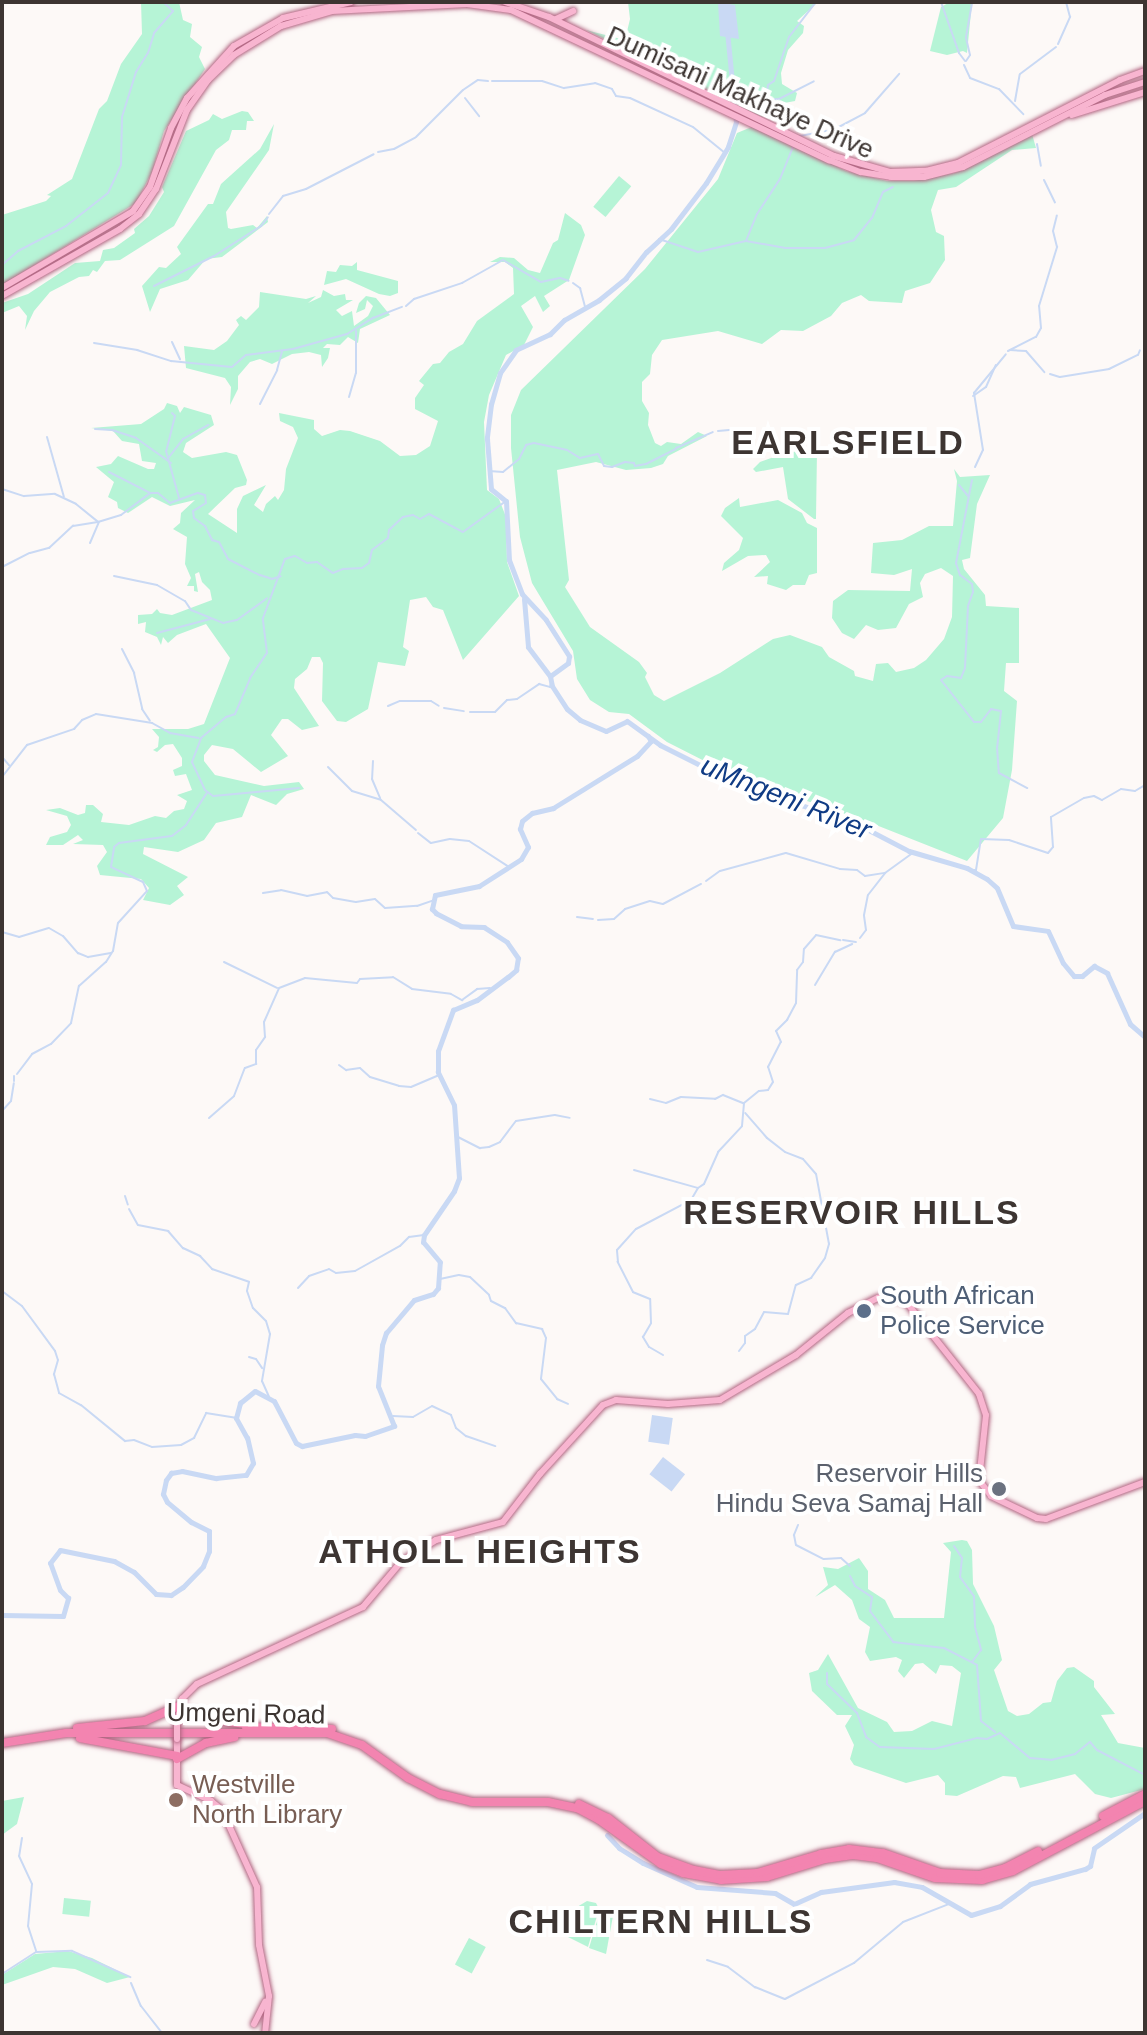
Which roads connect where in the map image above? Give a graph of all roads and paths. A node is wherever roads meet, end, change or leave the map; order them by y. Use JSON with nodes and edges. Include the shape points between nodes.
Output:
{"nodes":[{"id":1,"x":351,"y":2,"type":"edge"},
{"id":2,"x":505,"y":2,"type":"edge"},
{"id":3,"x":573,"y":11,"type":"dead end"},
{"id":4,"x":549,"y":17,"type":"junction"},
{"id":5,"x":640,"y":66,"type":"junction"},
{"id":6,"x":1145,"y":71,"type":"edge"},
{"id":7,"x":1145,"y":82,"type":"edge"},
{"id":8,"x":1145,"y":92,"type":"edge"},
{"id":9,"x":760,"y":123,"type":"junction"},
{"id":10,"x":1043,"y":126,"type":"junction"},
{"id":11,"x":2,"y":288,"type":"edge"},
{"id":12,"x":2,"y":296,"type":"edge"},
{"id":13,"x":586,"y":1410,"type":"dead end"},
{"id":14,"x":595,"y":1412,"type":"junction"},
{"id":15,"x":979,"y":1480,"type":"junction"},
{"id":16,"x":1145,"y":1482,"type":"edge"},
{"id":17,"x":976,"y":1489,"type":"dead end"},
{"id":18,"x":178,"y":1708,"type":"junction"},
{"id":19,"x":297,"y":1727,"type":"junction"},
{"id":20,"x":77,"y":1728,"type":"junction"},
{"id":21,"x":279,"y":1732,"type":"junction"},
{"id":22,"x":52,"y":1734,"type":"junction"},
{"id":23,"x":2,"y":1740,"type":"edge"},
{"id":24,"x":179,"y":1755,"type":"junction"},
{"id":25,"x":1145,"y":1794,"type":"edge"},
{"id":26,"x":223,"y":1800,"type":"dead end"},
{"id":27,"x":1145,"y":1801,"type":"edge"},
{"id":28,"x":222,"y":1810,"type":"junction"},
{"id":29,"x":270,"y":2008,"type":"junction"},
{"id":30,"x":262,"y":2032,"type":"edge"}],
"edges":[{"from":1,"to":11,"type":"main road","via":[[283,18],[234,46],[187,98],[150,187],[133,211]]},
{"from":2,"to":4,"type":"main road","name":"Dumisani Makhaye Drive"},
{"from":3,"to":4,"type":"main road","via":[[563,19]]},
{"from":4,"to":5,"type":"main road","name":"Dumisani Makhaye Drive"},
{"from":5,"to":9,"type":"main road","name":"Dumisani Makhaye Drive"},
{"from":5,"to":12,"type":"main road","name":"Dumisani Makhaye Drive","via":[[490,6],[351,8],[294,20],[247,45],[208,80],[181,123],[156,189],[135,217]]},
{"from":6,"to":9,"type":"main road","name":"Dumisani Makhaye Drive","via":[[966,159],[926,171],[890,172],[853,164]]},
{"from":7,"to":10,"type":"main road","name":"Dumisani Makhaye Drive"},
{"from":8,"to":10,"type":"main road"},
{"from":9,"to":10,"type":"main road","name":"Dumisani Makhaye Drive","via":[[853,170],[900,178],[963,167]]},
{"from":13,"to":14,"type":"main road"},
{"from":14,"to":15,"type":"main road","via":[[613,1400],[720,1400],[796,1355],[855,1309],[881,1297],[904,1301],[975,1388],[986,1415]]},
{"from":14,"to":18,"type":"main road","via":[[503,1522],[431,1542],[401,1562],[363,1607],[197,1684]]},
{"from":15,"to":16,"type":"main road","via":[[991,1496],[1041,1519]]},
{"from":15,"to":17,"type":"main road"},
{"from":18,"to":19,"type":"highway","via":[[227,1723]]},
{"from":18,"to":20,"type":"highway","via":[[128,1724]]},
{"from":18,"to":24,"type":"main road","bridge":true},
{"from":19,"to":20,"type":"highway","name":"Umgeni Road"},
{"from":19,"to":25,"type":"highway","name":"Umgeni Road","via":[[350,1734],[451,1792],[487,1798],[550,1797],[581,1804],[658,1857],[720,1875],[757,1873],[860,1849],[940,1873],[979,1875],[1011,1865]]},
{"from":20,"to":23,"type":"highway","name":"Umgeni Road","via":[[39,1729]]},
{"from":21,"to":22,"type":"highway","name":"Umgeni Road"},
{"from":21,"to":24,"type":"highway","via":[[216,1740]]},
{"from":21,"to":27,"type":"highway","name":"Umgeni Road","via":[[347,1739],[416,1783],[450,1797],[577,1808],[671,1869],[721,1880],[767,1877],[853,1855],[935,1878],[982,1880],[1013,1871]]},
{"from":22,"to":23,"type":"highway","name":"Umgeni Road"},
{"from":22,"to":24,"type":"highway"},
{"from":24,"to":28,"type":"main road","via":[[177,1785]]},
{"from":26,"to":28,"type":"main road"},
{"from":28,"to":29,"type":"main road","via":[[257,1887],[259,1945]]},
{"from":29,"to":30,"type":"main road"},
{"from":29,"to":30,"type":"main road","via":[[254,2025],[259,2024]]}]}
